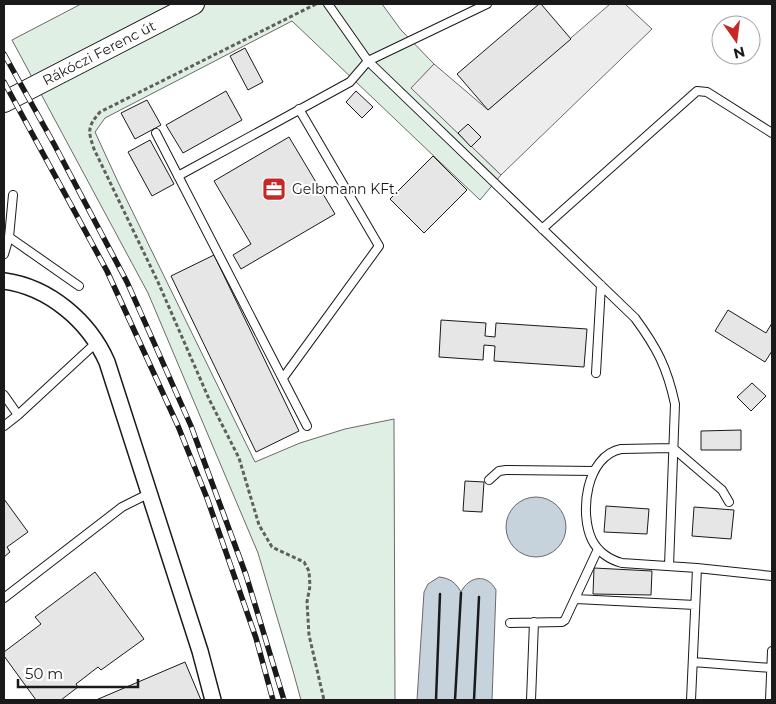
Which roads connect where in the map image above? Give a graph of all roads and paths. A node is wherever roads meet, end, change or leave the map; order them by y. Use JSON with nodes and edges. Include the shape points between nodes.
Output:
{"nodes":[{"id":1,"x":194,"y":4,"type":"edge"},
{"id":2,"x":316,"y":4,"type":"edge"},
{"id":3,"x":328,"y":4,"type":"edge"},
{"id":4,"x":487,"y":4,"type":"edge"},
{"id":5,"x":368,"y":61,"type":"junction"},
{"id":6,"x":4,"y":102,"type":"edge"},
{"id":7,"x":299,"y":109,"type":"junction"},
{"id":8,"x":156,"y":133,"type":"dead end"},
{"id":9,"x":772,"y":133,"type":"edge"},
{"id":10,"x":178,"y":176,"type":"junction"},
{"id":11,"x":13,"y":195,"type":"dead end"},
{"id":12,"x":542,"y":229,"type":"junction"},
{"id":13,"x":9,"y":237,"type":"junction"},
{"id":14,"x":4,"y":254,"type":"edge"},
{"id":15,"x":4,"y":282,"type":"edge"},
{"id":16,"x":600,"y":285,"type":"junction"},
{"id":17,"x":79,"y":286,"type":"dead end"},
{"id":18,"x":97,"y":342,"type":"junction"},
{"id":19,"x":596,"y":373,"type":"dead end"},
{"id":20,"x":283,"y":378,"type":"junction"},
{"id":21,"x":4,"y":396,"type":"edge"},
{"id":22,"x":18,"y":415,"type":"junction"},
{"id":23,"x":4,"y":426,"type":"edge"},
{"id":24,"x":307,"y":426,"type":"dead end"},
{"id":25,"x":673,"y":448,"type":"junction"},
{"id":26,"x":594,"y":471,"type":"junction"},
{"id":27,"x":489,"y":480,"type":"dead end"},
{"id":28,"x":148,"y":494,"type":"junction"},
{"id":29,"x":729,"y":502,"type":"dead end"},
{"id":30,"x":598,"y":549,"type":"junction"},
{"id":31,"x":669,"y":566,"type":"junction"},
{"id":32,"x":696,"y":568,"type":"junction"},
{"id":33,"x":772,"y":576,"type":"edge"},
{"id":34,"x":4,"y":598,"type":"edge"},
{"id":35,"x":576,"y":599,"type":"junction"},
{"id":36,"x":695,"y":604,"type":"junction"},
{"id":37,"x":534,"y":622,"type":"junction"},
{"id":38,"x":510,"y":623,"type":"dead end"},
{"id":39,"x":772,"y":651,"type":"edge"},
{"id":40,"x":693,"y":662,"type":"junction"},
{"id":41,"x":772,"y":668,"type":"edge"},
{"id":42,"x":213,"y":700,"type":"edge"},
{"id":43,"x":324,"y":700,"type":"edge"},
{"id":44,"x":532,"y":700,"type":"edge"},
{"id":45,"x":691,"y":700,"type":"edge"},
{"id":46,"x":770,"y":700,"type":"edge"}],
"edges":[{"from":1,"to":6,"type":"main road","name":"Rákóczi Ferenc út"},
{"from":2,"to":43,"type":"path","via":[[100,112],[91,122],[89,133],[209,399],[239,458],[259,525],[272,547],[304,562],[309,571],[309,635]]},
{"from":3,"to":5,"type":"lane"},
{"from":4,"to":5,"type":"lane"},
{"from":5,"to":7,"type":"lane","via":[[350,82]]},
{"from":5,"to":12,"type":"lane"},
{"from":7,"to":10,"type":"lane"},
{"from":7,"to":20,"type":"lane","via":[[379,246]]},
{"from":8,"to":10,"type":"lane"},
{"from":9,"to":12,"type":"lane","via":[[708,92],[698,91]]},
{"from":10,"to":20,"type":"lane"},
{"from":11,"to":13,"type":"lane"},
{"from":12,"to":16,"type":"lane"},
{"from":13,"to":14,"type":"lane"},
{"from":13,"to":17,"type":"lane"},
{"from":15,"to":18,"type":"street","via":[[31,289],[57,303],[81,322]]},
{"from":16,"to":19,"type":"lane"},
{"from":16,"to":25,"type":"lane","via":[[635,318],[663,362],[675,404]]},
{"from":18,"to":22,"type":"lane"},
{"from":18,"to":28,"type":"street","via":[[107,362]]},
{"from":20,"to":24,"type":"lane"},
{"from":21,"to":22,"type":"lane"},
{"from":22,"to":23,"type":"lane"},
{"from":25,"to":26,"type":"lane","via":[[616,450],[605,457]]},
{"from":25,"to":29,"type":"lane","via":[[722,490]]},
{"from":25,"to":31,"type":"lane"},
{"from":26,"to":27,"type":"lane","via":[[506,470],[499,471]]},
{"from":26,"to":30,"type":"lane","via":[[586,508],[588,530]]},
{"from":28,"to":34,"type":"lane","via":[[122,507]]},
{"from":28,"to":42,"type":"street"},
{"from":30,"to":31,"type":"lane","via":[[608,558],[622,563]]},
{"from":30,"to":35,"type":"lane"},
{"from":31,"to":32,"type":"lane"},
{"from":32,"to":33,"type":"lane"},
{"from":32,"to":36,"type":"lane"},
{"from":35,"to":36,"type":"lane"},
{"from":35,"to":37,"type":"lane","via":[[562,622]]},
{"from":36,"to":40,"type":"lane"},
{"from":37,"to":38,"type":"lane"},
{"from":37,"to":44,"type":"lane"},
{"from":39,"to":41,"type":"lane"},
{"from":40,"to":41,"type":"lane"},
{"from":40,"to":45,"type":"lane"},
{"from":41,"to":46,"type":"lane"}]}
